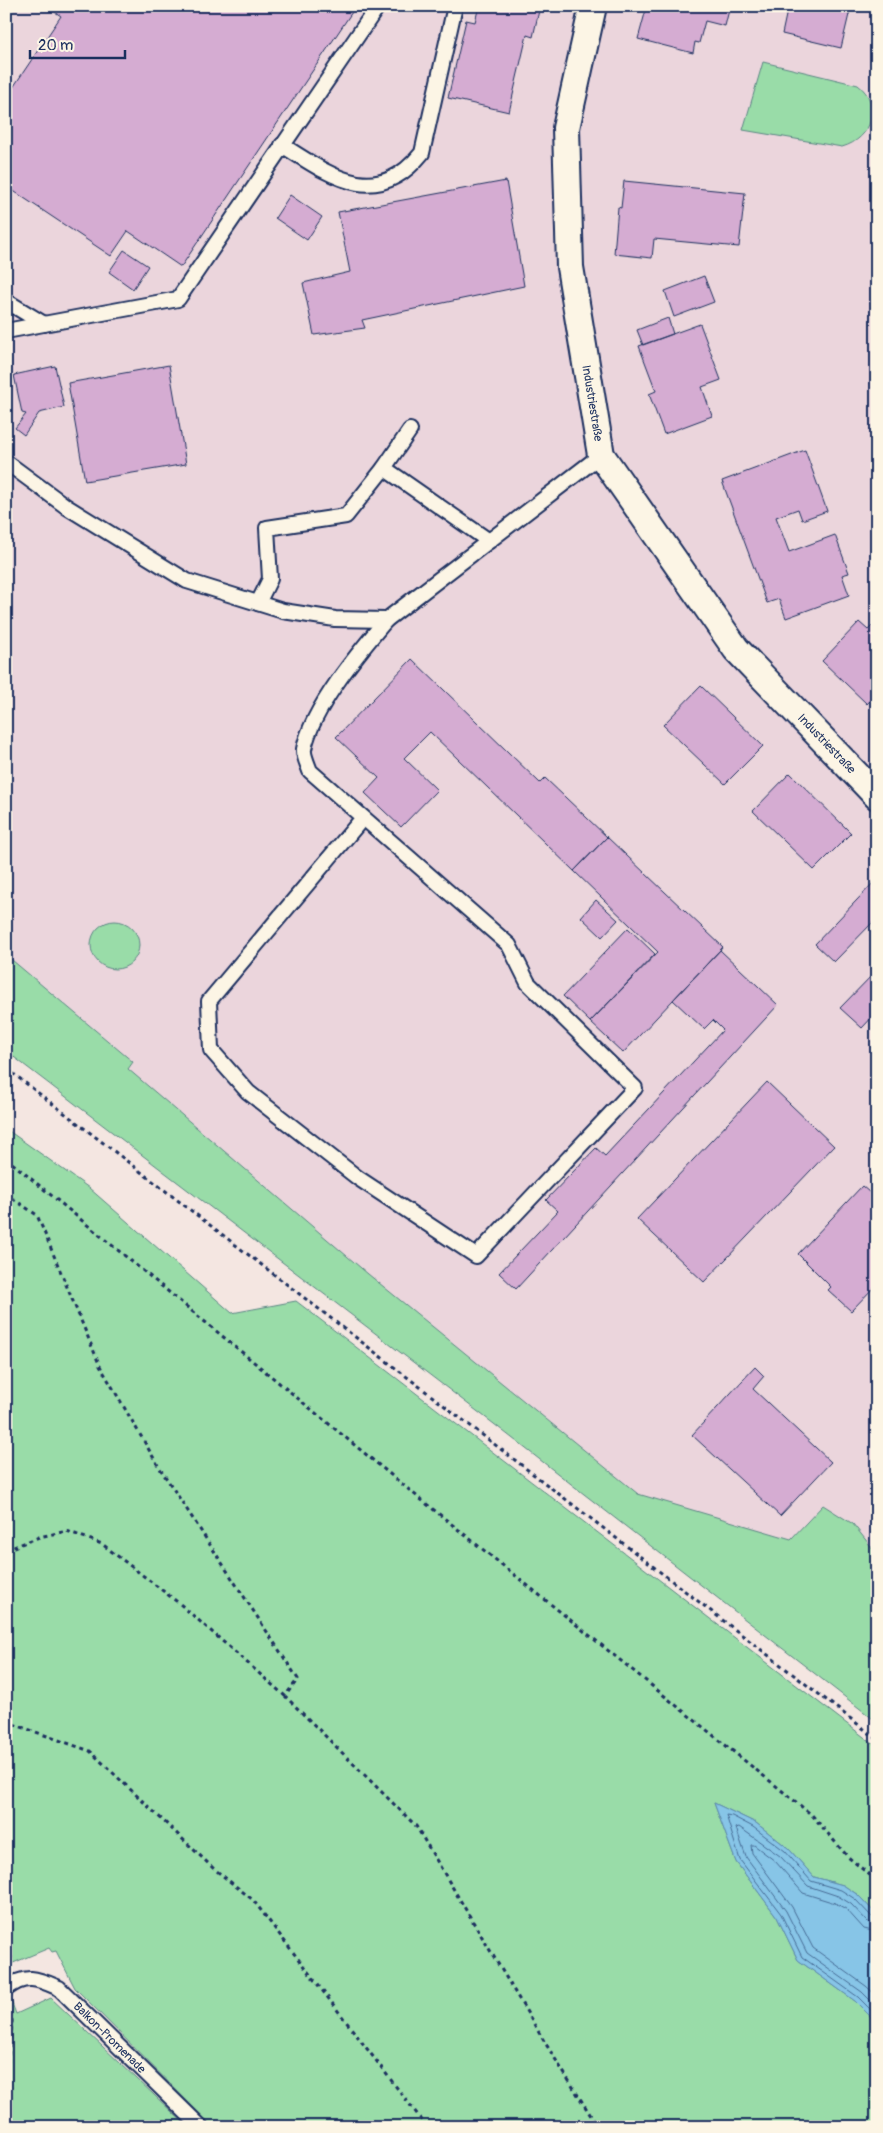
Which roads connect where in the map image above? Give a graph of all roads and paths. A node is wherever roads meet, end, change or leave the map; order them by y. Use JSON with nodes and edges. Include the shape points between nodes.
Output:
{"nodes":[{"id":1,"x":378,"y":6,"type":"edge"},
{"id":2,"x":455,"y":6,"type":"edge"},
{"id":3,"x":593,"y":6,"type":"edge"},
{"id":4,"x":282,"y":145,"type":"junction"},
{"id":5,"x":6,"y":301,"type":"edge"},
{"id":6,"x":44,"y":324,"type":"junction"},
{"id":7,"x":6,"y":331,"type":"edge"},
{"id":8,"x":410,"y":430,"type":"dead end"},
{"id":9,"x":602,"y":455,"type":"junction"},
{"id":10,"x":6,"y":462,"type":"edge"},
{"id":11,"x":384,"y":468,"type":"junction"},
{"id":12,"x":489,"y":541,"type":"junction"},
{"id":13,"x":258,"y":603,"type":"junction"},
{"id":14,"x":386,"y":620,"type":"junction"},
{"id":15,"x":877,"y":796,"type":"edge"},
{"id":16,"x":362,"y":819,"type":"junction"},
{"id":17,"x":6,"y":1068,"type":"edge"},
{"id":18,"x":6,"y":1158,"type":"edge"},
{"id":19,"x":6,"y":1194,"type":"edge"},
{"id":20,"x":6,"y":1550,"type":"edge"},
{"id":21,"x":285,"y":1696,"type":"junction"},
{"id":22,"x":6,"y":1727,"type":"edge"},
{"id":23,"x":877,"y":1739,"type":"edge"},
{"id":24,"x":877,"y":1881,"type":"edge"},
{"id":25,"x":6,"y":1948,"type":"edge"},
{"id":26,"x":13,"y":1962,"type":"dead end"},
{"id":27,"x":37,"y":1978,"type":"junction"},
{"id":28,"x":6,"y":1989,"type":"edge"},
{"id":29,"x":7,"y":2127,"type":"edge"},
{"id":30,"x":201,"y":2127,"type":"edge"},
{"id":31,"x":427,"y":2127,"type":"edge"},
{"id":32,"x":598,"y":2127,"type":"edge"}],
"edges":[{"from":1,"to":4,"type":"lane"},
{"from":2,"to":4,"type":"lane","via":[[422,153],[408,171],[382,183],[360,184],[332,176]]},
{"from":3,"to":9,"type":"street","name":"Industriestraße","via":[[566,128],[570,267]]},
{"from":4,"to":6,"type":"lane","via":[[178,299]]},
{"from":5,"to":6,"type":"lane"},
{"from":6,"to":7,"type":"lane"},
{"from":8,"to":11,"type":"lane"},
{"from":9,"to":12,"type":"lane"},
{"from":9,"to":15,"type":"street","name":"Industriestraße","via":[[736,650]]},
{"from":10,"to":13,"type":"lane","via":[[67,507],[187,581]]},
{"from":11,"to":12,"type":"lane"},
{"from":11,"to":13,"type":"lane","via":[[346,516],[267,528],[270,579]]},
{"from":12,"to":14,"type":"lane"},
{"from":13,"to":14,"type":"lane","via":[[283,611],[327,617]]},
{"from":14,"to":16,"type":"lane","via":[[345,670],[314,723],[303,751],[310,771]]},
{"from":16,"to":16,"type":"lane","via":[[509,945],[528,983],[634,1088],[476,1256],[350,1172],[248,1092],[211,1050],[209,1001]]},
{"from":17,"to":23,"type":"path"},
{"from":18,"to":24,"type":"path","via":[[408,1489],[812,1815],[848,1857]]},
{"from":19,"to":21,"type":"path","via":[[37,1215],[100,1366],[159,1467],[298,1679]]},
{"from":20,"to":21,"type":"path","via":[[39,1537],[67,1531],[102,1544],[180,1604]]},
{"from":21,"to":32,"type":"path","via":[[416,1826]]},
{"from":22,"to":31,"type":"path","via":[[13,1724],[90,1750],[213,1868],[253,1900]]},
{"from":25,"to":26,"type":"path"},
{"from":27,"to":28,"type":"lane","via":[[16,1981]]},
{"from":27,"to":29,"type":"path","via":[[9,2002],[12,2021],[7,2070]]},
{"from":27,"to":30,"type":"lane","name":"Balkon-Promenade","via":[[59,1988]]}]}
